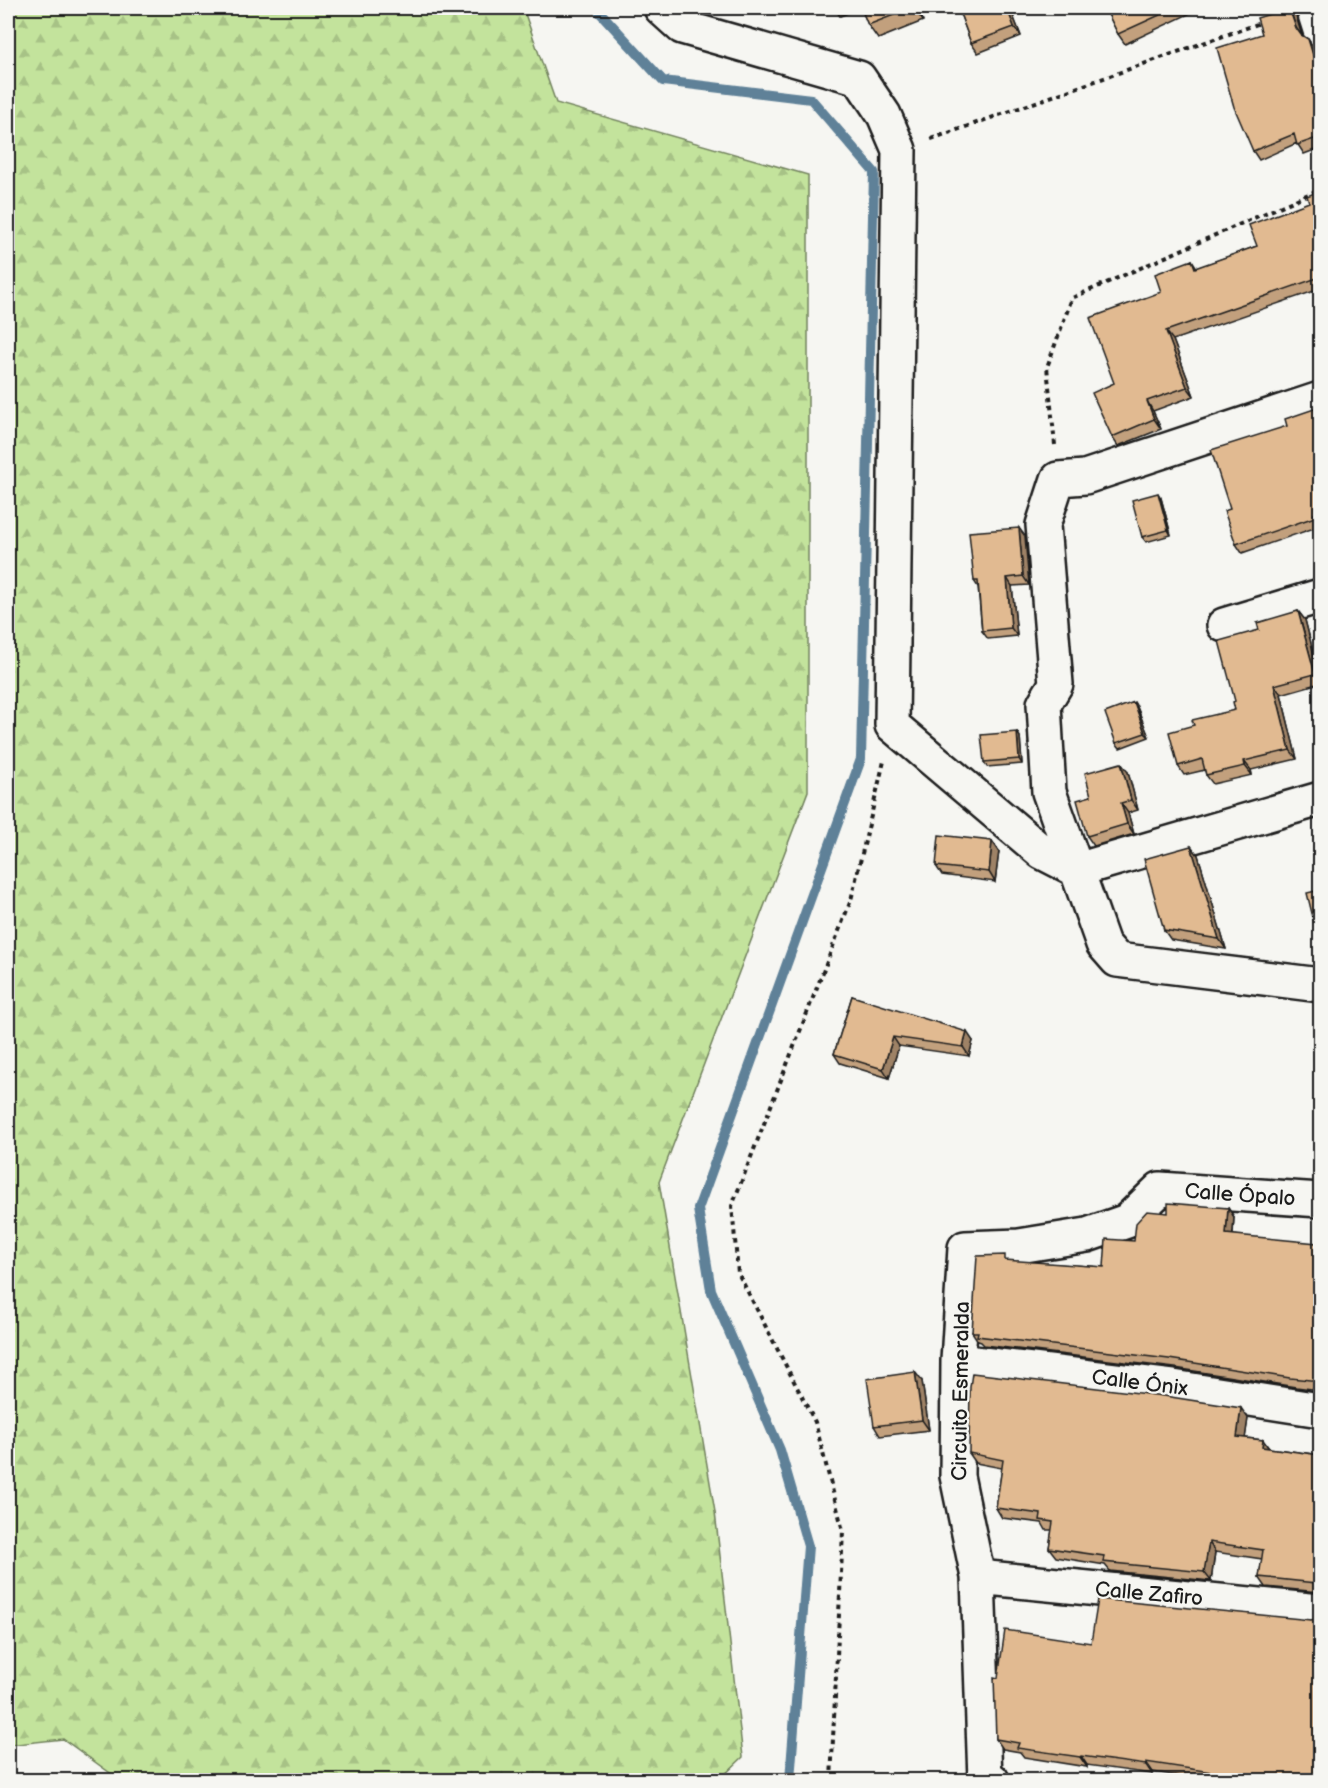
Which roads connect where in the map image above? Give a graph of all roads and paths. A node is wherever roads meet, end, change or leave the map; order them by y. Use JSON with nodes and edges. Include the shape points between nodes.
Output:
{"nodes":[{"id":1,"x":661,"y":8,"type":"edge"},
{"id":2,"x":1313,"y":8,"type":"edge"},
{"id":3,"x":1265,"y":21,"type":"edge"},
{"id":4,"x":1320,"y":30,"type":"edge"},
{"id":5,"x":899,"y":150,"type":"junction"},
{"id":6,"x":1320,"y":189,"type":"edge"},
{"id":7,"x":1320,"y":399,"type":"edge"},
{"id":8,"x":1058,"y":478,"type":"junction"},
{"id":9,"x":1320,"y":596,"type":"edge"},
{"id":10,"x":1224,"y":625,"type":"dead end"},
{"id":11,"x":892,"y":726,"type":"junction"},
{"id":12,"x":1320,"y":799,"type":"edge"},
{"id":13,"x":1077,"y":870,"type":"junction"},
{"id":14,"x":1320,"y":985,"type":"edge"},
{"id":15,"x":1161,"y":1189,"type":"joint"},
{"id":16,"x":1320,"y":1200,"type":"edge"},
{"id":17,"x":958,"y":1361,"type":"junction"},
{"id":18,"x":1320,"y":1410,"type":"edge"},
{"id":19,"x":978,"y":1577,"type":"junction"},
{"id":20,"x":1320,"y":1611,"type":"edge"},
{"id":21,"x":831,"y":1780,"type":"edge"},
{"id":22,"x":989,"y":1780,"type":"edge"}],
"edges":[{"from":1,"to":5,"type":"street","via":[[682,27],[859,78],[884,116]]},
{"from":2,"to":4,"type":"street"},
{"from":3,"to":5,"type":"path"},
{"from":5,"to":11,"type":"street"},
{"from":6,"to":8,"type":"path","via":[[1071,298],[1047,367]]},
{"from":7,"to":8,"type":"street","via":[[1085,477]]},
{"from":8,"to":13,"type":"street","via":[[1043,525],[1056,684],[1044,704],[1049,792]]},
{"from":9,"to":10,"type":"street"},
{"from":11,"to":13,"type":"street","via":[[1042,852]]},
{"from":11,"to":21,"type":"path","via":[[851,900],[732,1206],[738,1273],[815,1422],[843,1531]]},
{"from":12,"to":13,"type":"street"},
{"from":13,"to":14,"type":"street","via":[[1103,944],[1117,960]]},
{"from":15,"to":16,"type":"street","name":"Calle Ópalo"},
{"from":15,"to":17,"type":"street","name":"Circuito Esmeralda","via":[[1127,1221],[1087,1235],[1019,1246],[965,1248]]},
{"from":17,"to":18,"type":"street","name":"Calle Ónix","via":[[1173,1387]]},
{"from":17,"to":19,"type":"street","name":"Circuito Esmeralda","via":[[957,1476]]},
{"from":19,"to":20,"type":"street","name":"Calle Zafiro"},
{"from":19,"to":22,"type":"street","name":"Circuito Esmeralda"}]}
